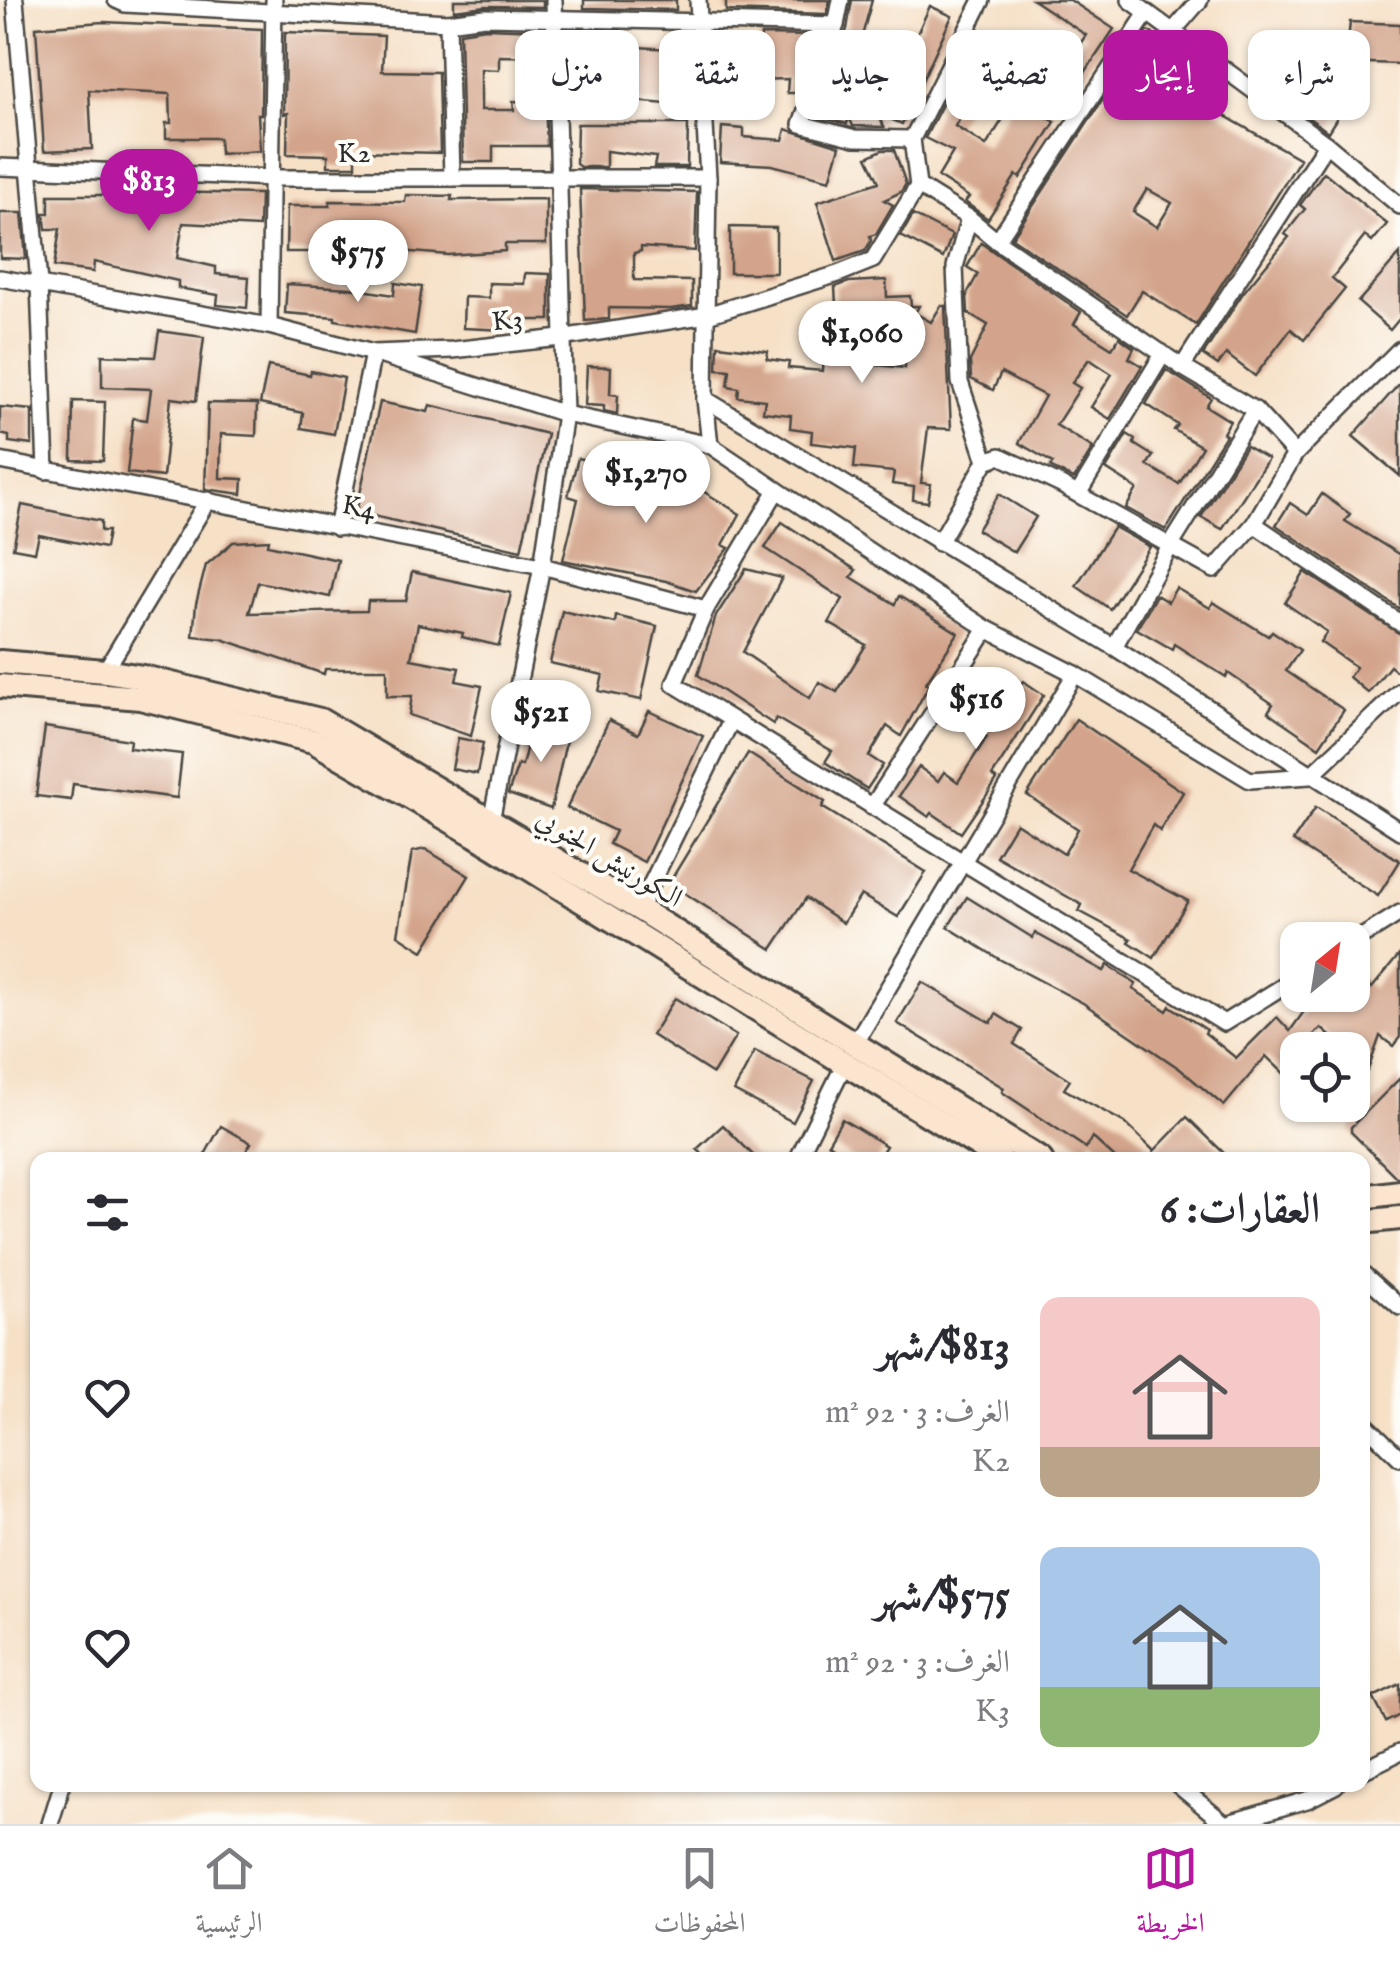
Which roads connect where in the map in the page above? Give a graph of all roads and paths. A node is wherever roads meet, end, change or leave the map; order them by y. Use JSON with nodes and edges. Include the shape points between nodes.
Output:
{"nodes":[{"id":1,"x":14,"y":0,"type":"edge"},
{"id":2,"x":116,"y":0,"type":"edge"},
{"id":3,"x":554,"y":0,"type":"edge"},
{"id":4,"x":698,"y":0,"type":"edge"},
{"id":5,"x":841,"y":0,"type":"edge"},
{"id":6,"x":982,"y":0,"type":"edge"},
{"id":7,"x":1130,"y":0,"type":"edge"},
{"id":8,"x":1200,"y":0,"type":"edge"},
{"id":9,"x":275,"y":6,"type":"edge"},
{"id":10,"x":1147,"y":12,"type":"junction"},
{"id":11,"x":554,"y":19,"type":"junction"},
{"id":12,"x":448,"y":22,"type":"junction"},
{"id":13,"x":698,"y":22,"type":"junction"},
{"id":14,"x":836,"y":24,"type":"junction"},
{"id":15,"x":1174,"y":30,"type":"joint"},
{"id":16,"x":1228,"y":70,"type":"edge"},
{"id":17,"x":912,"y":139,"type":"junction"},
{"id":18,"x":1326,"y":144,"type":"junction"},
{"id":19,"x":0,"y":167,"type":"edge"},
{"id":20,"x":31,"y":167,"type":"junction"},
{"id":21,"x":560,"y":177,"type":"junction"},
{"id":22,"x":272,"y":178,"type":"junction"},
{"id":23,"x":452,"y":178,"type":"junction"},
{"id":24,"x":708,"y":178,"type":"junction"},
{"id":25,"x":918,"y":186,"type":"junction"},
{"id":26,"x":1400,"y":206,"type":"edge"},
{"id":27,"x":969,"y":218,"type":"junction"},
{"id":28,"x":997,"y":241,"type":"junction"},
{"id":29,"x":0,"y":278,"type":"edge"},
{"id":30,"x":39,"y":284,"type":"junction"},
{"id":31,"x":707,"y":315,"type":"junction"},
{"id":32,"x":269,"y":326,"type":"junction"},
{"id":33,"x":561,"y":338,"type":"junction"},
{"id":34,"x":1400,"y":349,"type":"edge"},
{"id":35,"x":374,"y":353,"type":"junction"},
{"id":36,"x":1163,"y":354,"type":"junction"},
{"id":37,"x":1182,"y":367,"type":"junction"},
{"id":38,"x":705,"y":399,"type":"junction"},
{"id":39,"x":1255,"y":410,"type":"junction"},
{"id":40,"x":564,"y":414,"type":"junction"},
{"id":41,"x":710,"y":445,"type":"junction"},
{"id":42,"x":1295,"y":454,"type":"junction"},
{"id":43,"x":0,"y":460,"type":"edge"},
{"id":44,"x":986,"y":461,"type":"junction"},
{"id":45,"x":46,"y":471,"type":"junction"},
{"id":46,"x":777,"y":490,"type":"junction"},
{"id":47,"x":1078,"y":494,"type":"junction"},
{"id":48,"x":208,"y":500,"type":"junction"},
{"id":49,"x":1254,"y":524,"type":"junction"},
{"id":50,"x":338,"y":528,"type":"junction"},
{"id":51,"x":939,"y":544,"type":"junction"},
{"id":52,"x":1171,"y":545,"type":"junction"},
{"id":53,"x":542,"y":566,"type":"junction"},
{"id":54,"x":706,"y":610,"type":"junction"},
{"id":55,"x":1400,"y":624,"type":"edge"},
{"id":56,"x":987,"y":629,"type":"junction"},
{"id":57,"x":1114,"y":647,"type":"junction"},
{"id":58,"x":0,"y":662,"type":"edge"},
{"id":59,"x":105,"y":671,"type":"junction"},
{"id":60,"x":1075,"y":674,"type":"junction"},
{"id":61,"x":0,"y":686,"type":"edge"},
{"id":62,"x":1400,"y":691,"type":"edge"},
{"id":63,"x":731,"y":721,"type":"junction"},
{"id":64,"x":1310,"y":776,"type":"junction"},
{"id":65,"x":872,"y":807,"type":"junction"},
{"id":66,"x":491,"y":821,"type":"junction"},
{"id":67,"x":1400,"y":831,"type":"edge"},
{"id":68,"x":960,"y":862,"type":"junction"},
{"id":69,"x":638,"y":909,"type":"junction"},
{"id":70,"x":1400,"y":913,"type":"edge"},
{"id":71,"x":1370,"y":931,"type":"edge"},
{"id":72,"x":1280,"y":988,"type":"edge"},
{"id":73,"x":850,"y":1054,"type":"junction"},
{"id":74,"x":801,"y":1152,"type":"edge"},
{"id":75,"x":990,"y":1152,"type":"edge"},
{"id":76,"x":1027,"y":1152,"type":"edge"},
{"id":77,"x":1398,"y":1191,"type":"edge"},
{"id":78,"x":1370,"y":1196,"type":"edge"},
{"id":79,"x":1400,"y":1218,"type":"edge"},
{"id":80,"x":1370,"y":1221,"type":"edge"},
{"id":81,"x":1370,"y":1281,"type":"edge"},
{"id":82,"x":1400,"y":1307,"type":"edge"},
{"id":83,"x":1370,"y":1430,"type":"edge"},
{"id":84,"x":1400,"y":1458,"type":"edge"},
{"id":85,"x":1400,"y":1752,"type":"edge"},
{"id":86,"x":1370,"y":1767,"type":"edge"},
{"id":87,"x":60,"y":1792,"type":"edge"},
{"id":88,"x":1186,"y":1792,"type":"edge"},
{"id":89,"x":1323,"y":1792,"type":"edge"},
{"id":90,"x":50,"y":1824,"type":"edge"}],
"edges":[{"from":1,"to":20,"type":"street"},
{"from":2,"to":9,"type":"street"},
{"from":3,"to":11,"type":"street"},
{"from":4,"to":13,"type":"street"},
{"from":5,"to":14,"type":"street"},
{"from":6,"to":17,"type":"street"},
{"from":7,"to":10,"type":"street"},
{"from":8,"to":15,"type":"street"},
{"from":9,"to":12,"type":"street"},
{"from":9,"to":22,"type":"street"},
{"from":10,"to":15,"type":"street"},
{"from":10,"to":28,"type":"street"},
{"from":11,"to":12,"type":"street"},
{"from":11,"to":13,"type":"street"},
{"from":11,"to":21,"type":"street"},
{"from":12,"to":23,"type":"street"},
{"from":13,"to":14,"type":"street"},
{"from":13,"to":24,"type":"street"},
{"from":14,"to":17,"type":"street","via":[[802,124],[855,138]]},
{"from":16,"to":18,"type":"street"},
{"from":17,"to":25,"type":"street"},
{"from":18,"to":26,"type":"street"},
{"from":18,"to":37,"type":"street"},
{"from":19,"to":20,"type":"street","name":"K2"},
{"from":20,"to":22,"type":"street","name":"K2"},
{"from":20,"to":30,"type":"street"},
{"from":21,"to":23,"type":"street","name":"K2"},
{"from":21,"to":24,"type":"street","name":"K2"},
{"from":21,"to":33,"type":"street"},
{"from":22,"to":23,"type":"street","name":"K2"},
{"from":22,"to":32,"type":"street"},
{"from":24,"to":31,"type":"street"},
{"from":25,"to":27,"type":"street"},
{"from":25,"to":31,"type":"street","name":"K3","via":[[873,260]]},
{"from":27,"to":28,"type":"street"},
{"from":27,"to":44,"type":"street","via":[[955,267],[960,382]]},
{"from":28,"to":36,"type":"street"},
{"from":29,"to":30,"type":"street","name":"K3"},
{"from":30,"to":32,"type":"street","name":"K3"},
{"from":30,"to":45,"type":"street"},
{"from":31,"to":33,"type":"street","name":"K3"},
{"from":31,"to":38,"type":"street"},
{"from":32,"to":35,"type":"street","name":"K3"},
{"from":33,"to":35,"type":"street","name":"K3"},
{"from":33,"to":40,"type":"street"},
{"from":34,"to":42,"type":"street"},
{"from":35,"to":40,"type":"street"},
{"from":35,"to":50,"type":"street"},
{"from":36,"to":37,"type":"street"},
{"from":36,"to":47,"type":"street"},
{"from":37,"to":39,"type":"street"},
{"from":38,"to":41,"type":"street"},
{"from":38,"to":51,"type":"street"},
{"from":39,"to":42,"type":"street"},
{"from":39,"to":52,"type":"street"},
{"from":40,"to":41,"type":"street"},
{"from":40,"to":53,"type":"street"},
{"from":41,"to":46,"type":"street"},
{"from":42,"to":49,"type":"street"},
{"from":43,"to":45,"type":"street","name":"K4"},
{"from":44,"to":47,"type":"street","via":[[1000,456]]},
{"from":44,"to":51,"type":"street"},
{"from":45,"to":48,"type":"street","name":"K4"},
{"from":46,"to":54,"type":"street"},
{"from":46,"to":56,"type":"street"},
{"from":47,"to":52,"type":"street"},
{"from":48,"to":50,"type":"street","name":"K4"},
{"from":48,"to":59,"type":"street"},
{"from":49,"to":52,"type":"street","via":[[1214,570]]},
{"from":49,"to":55,"type":"street"},
{"from":50,"to":53,"type":"street","name":"K4"},
{"from":51,"to":57,"type":"street"},
{"from":52,"to":57,"type":"street"},
{"from":53,"to":54,"type":"street","name":"K4"},
{"from":53,"to":66,"type":"street"},
{"from":54,"to":63,"type":"street","via":[[674,684]]},
{"from":56,"to":60,"type":"street"},
{"from":56,"to":65,"type":"street"},
{"from":57,"to":64,"type":"street"},
{"from":58,"to":59,"type":"main road","name":"الكورنيش الجنوبي"},
{"from":59,"to":66,"type":"main road","name":"الكورنيش الجنوبي","via":[[320,720]]},
{"from":60,"to":64,"type":"street","via":[[1250,780]]},
{"from":60,"to":68,"type":"street"},
{"from":61,"to":73,"type":"main road","name":"الكورنيش الجنوبي","via":[[140,698],[313,741]]},
{"from":62,"to":64,"type":"street"},
{"from":63,"to":65,"type":"street"},
{"from":63,"to":69,"type":"street"},
{"from":64,"to":67,"type":"street"},
{"from":65,"to":68,"type":"street"},
{"from":66,"to":69,"type":"main road","name":"الكورنيش الجنوبي"},
{"from":68,"to":72,"type":"street","via":[[1224,1023]]},
{"from":68,"to":73,"type":"street"},
{"from":69,"to":73,"type":"main road","name":"الكورنيش الجنوبي"},
{"from":70,"to":71,"type":"street"},
{"from":73,"to":74,"type":"street"},
{"from":73,"to":75,"type":"main road","name":"الكورنيش الجنوبي"},
{"from":73,"to":76,"type":"main road","name":"الكورنيش الجنوبي"},
{"from":77,"to":78,"type":"main road"},
{"from":79,"to":80,"type":"main road"},
{"from":81,"to":82,"type":"street"},
{"from":83,"to":84,"type":"street"},
{"from":85,"to":86,"type":"street"},
{"from":87,"to":90,"type":"street"},
{"from":88,"to":89,"type":"street","via":[[1224,1824]]}]}
